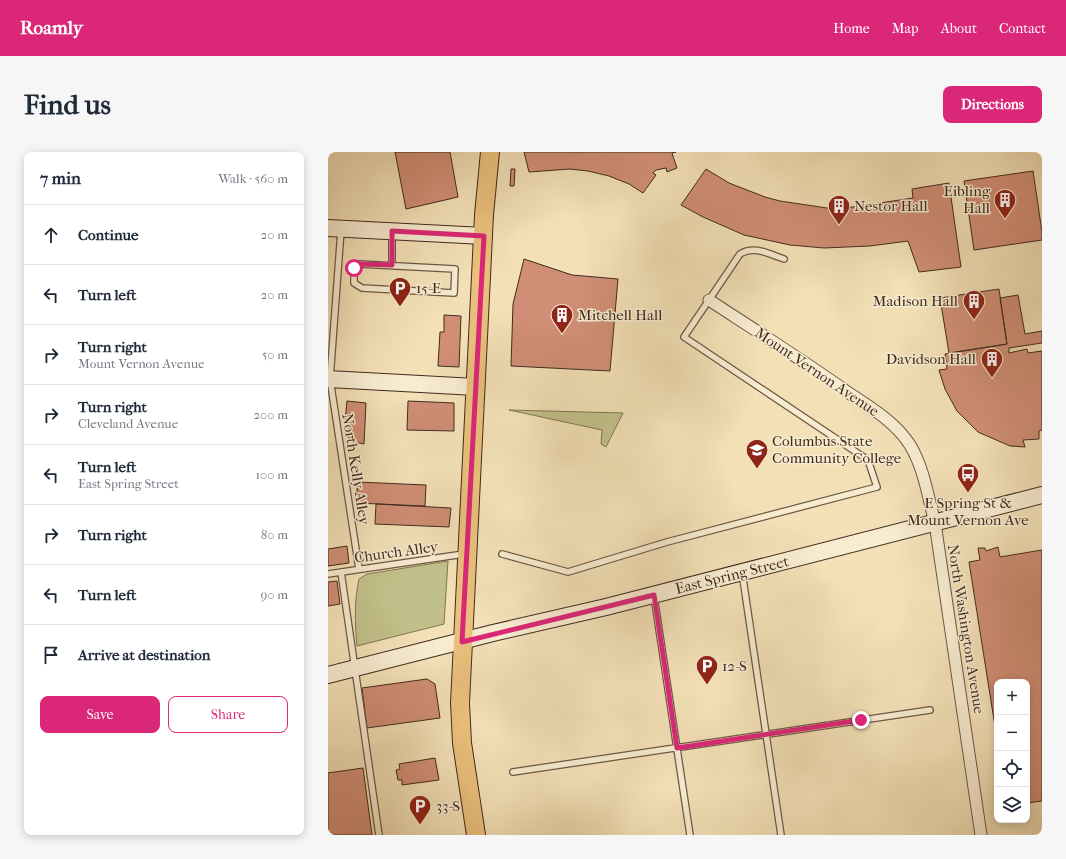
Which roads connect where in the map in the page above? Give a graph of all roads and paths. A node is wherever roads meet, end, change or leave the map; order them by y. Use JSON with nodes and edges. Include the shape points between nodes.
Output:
{"nodes":[{"id":1,"x":490,"y":152,"type":"edge"},
{"id":2,"x":334,"y":228,"type":"edge"},
{"id":3,"x":392,"y":231,"type":"junction"},
{"id":4,"x":484,"y":236,"type":"junction"},
{"id":5,"x":784,"y":259,"type":"dead end"},
{"id":6,"x":392,"y":265,"type":"junction"},
{"id":7,"x":709,"y":300,"type":"junction"},
{"id":8,"x":329,"y":379,"type":"edge"},
{"id":9,"x":476,"y":387,"type":"junction"},
{"id":10,"x":1042,"y":495,"type":"edge"},
{"id":11,"x":934,"y":523,"type":"junction"},
{"id":12,"x":467,"y":554,"type":"junction"},
{"id":13,"x":502,"y":554,"type":"dead end"},
{"id":14,"x":359,"y":569,"type":"junction"},
{"id":15,"x":341,"y":572,"type":"junction"},
{"id":16,"x":742,"y":572,"type":"junction"},
{"id":17,"x":328,"y":574,"type":"edge"},
{"id":18,"x":654,"y":595,"type":"junction"},
{"id":19,"x":462,"y":642,"type":"junction"},
{"id":20,"x":355,"y":668,"type":"junction"},
{"id":21,"x":328,"y":675,"type":"edge"},
{"id":22,"x":930,"y":710,"type":"dead end"},
{"id":23,"x":766,"y":735,"type":"junction"},
{"id":24,"x":677,"y":748,"type":"junction"},
{"id":25,"x":513,"y":772,"type":"dead end"},
{"id":26,"x":379,"y":835,"type":"edge"},
{"id":27,"x":476,"y":835,"type":"edge"},
{"id":28,"x":690,"y":835,"type":"edge"},
{"id":29,"x":781,"y":835,"type":"edge"},
{"id":30,"x":981,"y":835,"type":"edge"}],
"edges":[{"from":1,"to":4,"type":"main road"},
{"from":2,"to":3,"type":"main road"},
{"from":2,"to":8,"type":"lane","name":"North Kelly Alley"},
{"from":3,"to":4,"type":"main road"},
{"from":3,"to":6,"type":"lane"},
{"from":4,"to":9,"type":"main road"},
{"from":5,"to":7,"type":"lane","via":[[758,250],[747,250],[740,254]]},
{"from":6,"to":6,"type":"lane","via":[[359,264],[354,268],[354,283],[362,288],[454,293],[456,269]]},
{"from":7,"to":11,"type":"street","name":"Mount Vernon Avenue","via":[[812,367],[898,430],[910,445],[917,460]]},
{"from":7,"to":13,"type":"lane","via":[[684,337],[868,460],[877,487],[667,542],[568,572]]},
{"from":8,"to":9,"type":"main road"},
{"from":8,"to":14,"type":"lane","name":"North Kelly Alley"},
{"from":9,"to":12,"type":"main road"},
{"from":10,"to":11,"type":"main road","name":"East Spring Street"},
{"from":11,"to":16,"type":"main road","name":"East Spring Street"},
{"from":11,"to":30,"type":"street","name":"North Washington Avenue"},
{"from":12,"to":14,"type":"lane","name":"Church Alley"},
{"from":12,"to":19,"type":"main road"},
{"from":14,"to":15,"type":"lane","name":"Church Alley"},
{"from":15,"to":17,"type":"lane","name":"Church Alley"},
{"from":15,"to":20,"type":"lane"},
{"from":16,"to":18,"type":"main road","name":"East Spring Street"},
{"from":16,"to":23,"type":"lane"},
{"from":18,"to":19,"type":"main road","name":"East Spring Street"},
{"from":18,"to":24,"type":"lane"},
{"from":19,"to":20,"type":"main road","name":"East Spring Street"},
{"from":19,"to":27,"type":"main road","via":[[460,720]]},
{"from":20,"to":21,"type":"main road","name":"East Spring Street"},
{"from":20,"to":26,"type":"lane"},
{"from":22,"to":23,"type":"lane"},
{"from":23,"to":24,"type":"lane"},
{"from":23,"to":29,"type":"lane"},
{"from":24,"to":25,"type":"lane"},
{"from":24,"to":28,"type":"lane"}]}
